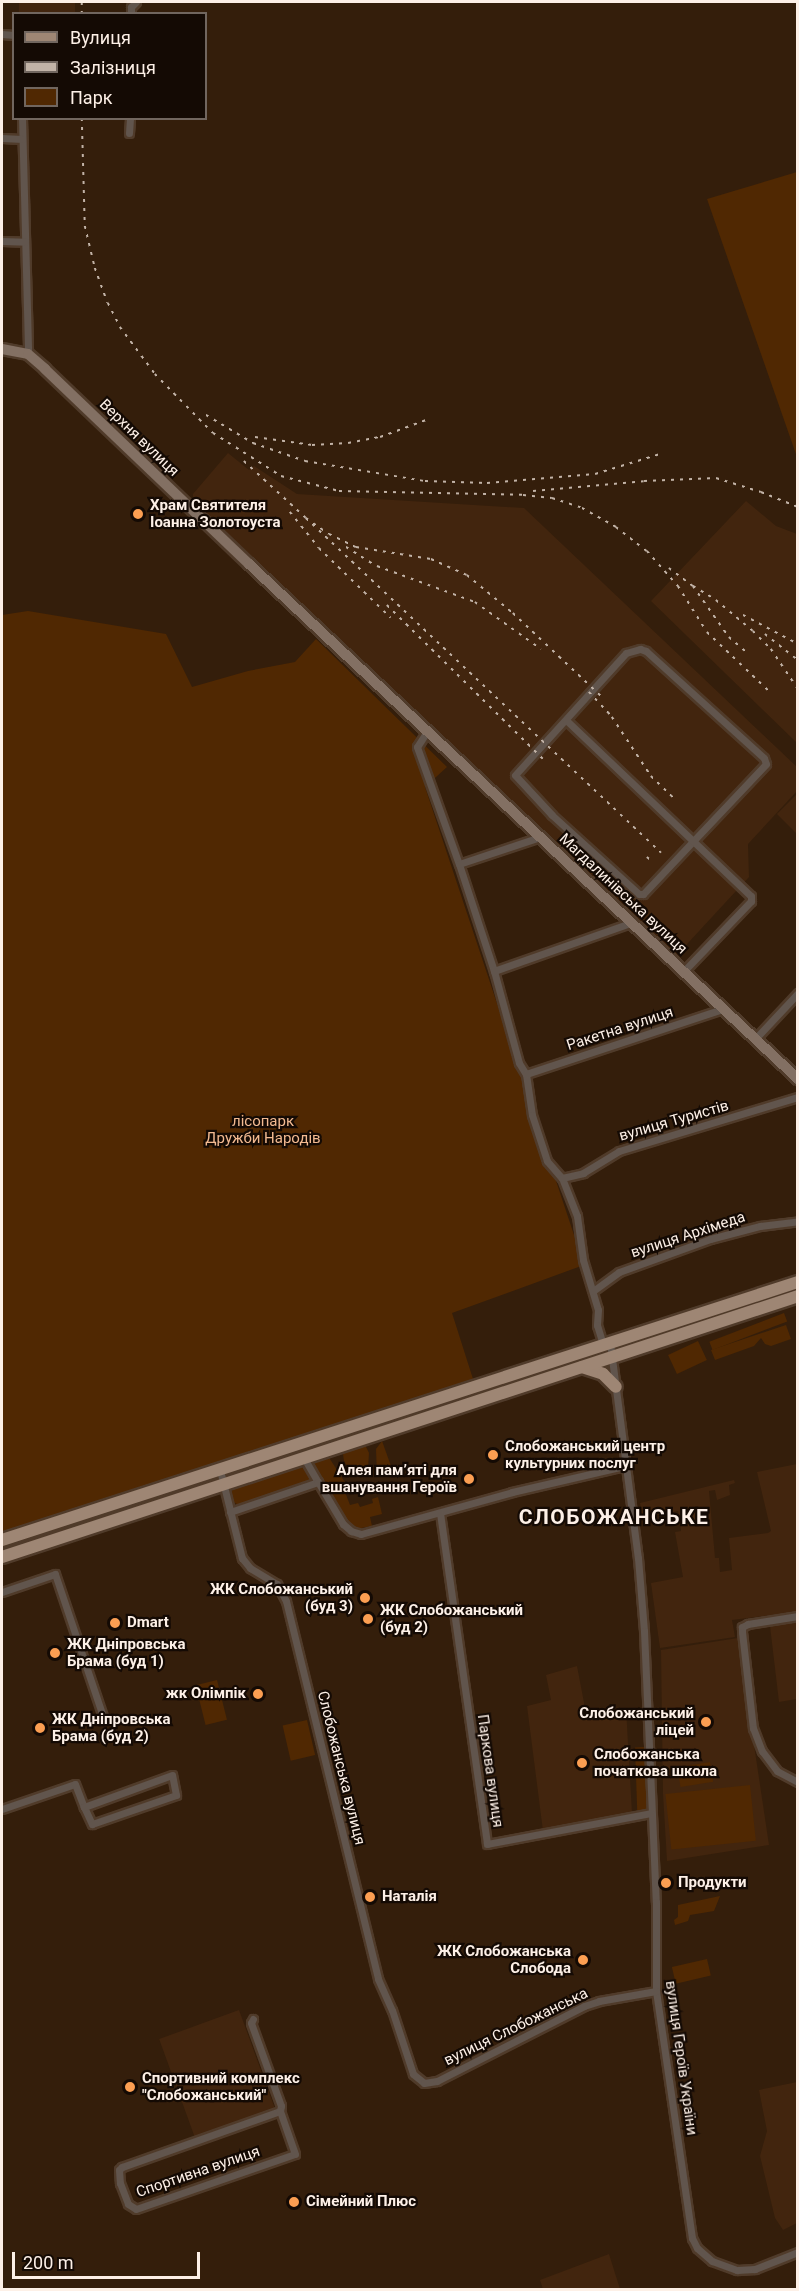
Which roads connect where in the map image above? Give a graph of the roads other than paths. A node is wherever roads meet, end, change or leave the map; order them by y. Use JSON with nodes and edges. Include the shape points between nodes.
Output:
{"nodes":[{"id":1,"x":22,"y":120,"type":"edge"},
{"id":2,"x":129,"y":120,"type":"edge"},
{"id":3,"x":129,"y":133,"type":"dead end"},
{"id":4,"x":2,"y":138,"type":"edge"},
{"id":5,"x":22,"y":139,"type":"junction"},
{"id":6,"x":2,"y":241,"type":"edge"},
{"id":7,"x":25,"y":242,"type":"junction"},
{"id":8,"x":2,"y":350,"type":"edge"},
{"id":9,"x":28,"y":354,"type":"junction"},
{"id":10,"x":566,"y":720,"type":"junction"},
{"id":11,"x":428,"y":730,"type":"junction"},
{"id":12,"x":540,"y":837,"type":"junction"},
{"id":13,"x":692,"y":840,"type":"junction"},
{"id":14,"x":459,"y":864,"type":"junction"},
{"id":15,"x":633,"y":922,"type":"junction"},
{"id":16,"x":494,"y":971,"type":"junction"},
{"id":17,"x":683,"y":972,"type":"junction"},
{"id":18,"x":798,"y":993,"type":"edge"},
{"id":19,"x":723,"y":1009,"type":"junction"},
{"id":20,"x":754,"y":1039,"type":"junction"},
{"id":21,"x":526,"y":1074,"type":"junction"},
{"id":22,"x":798,"y":1079,"type":"edge"},
{"id":23,"x":798,"y":1097,"type":"edge"},
{"id":24,"x":562,"y":1178,"type":"junction"},
{"id":25,"x":798,"y":1221,"type":"edge"},
{"id":26,"x":798,"y":1282,"type":"edge"},
{"id":27,"x":592,"y":1291,"type":"junction"},
{"id":28,"x":798,"y":1296,"type":"edge"},
{"id":29,"x":606,"y":1344,"type":"junction"},
{"id":30,"x":612,"y":1357,"type":"junction"},
{"id":31,"x":582,"y":1367,"type":"junction"},
{"id":32,"x":616,"y":1387,"type":"junction"},
{"id":33,"x":304,"y":1458,"type":"junction"},
{"id":34,"x":625,"y":1466,"type":"junction"},
{"id":35,"x":220,"y":1470,"type":"junction"},
{"id":36,"x":318,"y":1482,"type":"junction"},
{"id":37,"x":224,"y":1484,"type":"junction"},
{"id":38,"x":230,"y":1512,"type":"junction"},
{"id":39,"x":440,"y":1513,"type":"junction"},
{"id":40,"x":2,"y":1540,"type":"edge"},
{"id":41,"x":2,"y":1557,"type":"edge"},
{"id":42,"x":2,"y":1592,"type":"edge"},
{"id":43,"x":798,"y":1616,"type":"edge"},
{"id":44,"x":104,"y":1720,"type":"dead end"},
{"id":45,"x":798,"y":1782,"type":"edge"},
{"id":46,"x":84,"y":1807,"type":"junction"},
{"id":47,"x":2,"y":1809,"type":"edge"},
{"id":48,"x":651,"y":1813,"type":"junction"},
{"id":49,"x":656,"y":1991,"type":"junction"},
{"id":50,"x":253,"y":2019,"type":"dead end"},
{"id":51,"x":424,"y":2083,"type":"joint"},
{"id":52,"x":280,"y":2111,"type":"junction"},
{"id":53,"x":798,"y":2252,"type":"edge"}],
"edges":[{"from":1,"to":5,"type":"street"},
{"from":2,"to":3,"type":"street"},
{"from":4,"to":5,"type":"street"},
{"from":5,"to":7,"type":"street"},
{"from":6,"to":7,"type":"street"},
{"from":7,"to":9,"type":"street"},
{"from":8,"to":9,"type":"street"},
{"from":9,"to":11,"type":"street","name":"Верхня вулиця"},
{"from":10,"to":13,"type":"street"},
{"from":10,"to":13,"type":"street","via":[[515,775],[552,815],[639,894]]},
{"from":10,"to":13,"type":"street","via":[[626,653],[640,649],[764,758],[766,764],[762,769]]},
{"from":11,"to":12,"type":"street","name":"Магдалинівська вулиця"},
{"from":11,"to":14,"type":"street","name":"вулиця Героїв України","via":[[417,747]]},
{"from":12,"to":14,"type":"street"},
{"from":12,"to":15,"type":"street","name":"Магдалинівська вулиця"},
{"from":13,"to":17,"type":"street","via":[[753,899]]},
{"from":14,"to":16,"type":"street","name":"вулиця Героїв України"},
{"from":15,"to":16,"type":"street"},
{"from":15,"to":17,"type":"street","name":"Магдалинівська вулиця"},
{"from":16,"to":21,"type":"street","name":"вулиця Героїв України","via":[[519,1063]]},
{"from":17,"to":19,"type":"street","name":"Магдалинівська вулиця"},
{"from":18,"to":20,"type":"street"},
{"from":19,"to":20,"type":"street","name":"Магдалинівська вулиця"},
{"from":19,"to":21,"type":"street","name":"Ракетна вулиця"},
{"from":20,"to":22,"type":"street","name":"Магдалинівська вулиця"},
{"from":21,"to":24,"type":"street","name":"вулиця Героїв України","via":[[532,1115],[547,1161]]},
{"from":23,"to":24,"type":"street","name":"вулиця Туристів","via":[[619,1151],[582,1173]]},
{"from":24,"to":27,"type":"street","name":"вулиця Героїв України","via":[[577,1216],[582,1260]]},
{"from":25,"to":27,"type":"street","name":"вулиця Архімеда","via":[[710,1239],[619,1272]]},
{"from":26,"to":29,"type":"main road"},
{"from":27,"to":29,"type":"street","name":"вулиця Героїв України","via":[[598,1310],[597,1325]]},
{"from":28,"to":30,"type":"main road"},
{"from":29,"to":30,"type":"street","name":"вулиця Героїв України"},
{"from":29,"to":35,"type":"main road"},
{"from":30,"to":31,"type":"main road"},
{"from":30,"to":32,"type":"street","name":"вулиця Героїв України"},
{"from":31,"to":32,"type":"main road","via":[[603,1374]]},
{"from":31,"to":33,"type":"main road"},
{"from":32,"to":34,"type":"street","name":"вулиця Героїв України"},
{"from":33,"to":36,"type":"street"},
{"from":33,"to":37,"type":"main road"},
{"from":34,"to":39,"type":"street"},
{"from":34,"to":48,"type":"street","name":"вулиця Героїв України","via":[[644,1631]]},
{"from":35,"to":37,"type":"street","name":"Слобожанська вулиця"},
{"from":35,"to":40,"type":"main road"},
{"from":36,"to":38,"type":"street"},
{"from":36,"to":39,"type":"street","via":[[344,1524],[361,1534]]},
{"from":37,"to":38,"type":"street","name":"Слобожанська вулиця"},
{"from":37,"to":41,"type":"main road"},
{"from":38,"to":51,"type":"street","name":"Слобожанська вулиця","via":[[245,1564],[277,1584],[286,1601],[378,1979],[413,2074]]},
{"from":39,"to":48,"type":"street","name":"Паркова вулиця","via":[[487,1844]]},
{"from":42,"to":44,"type":"street","via":[[56,1574]]},
{"from":43,"to":45,"type":"street","via":[[742,1628],[753,1728],[762,1751],[777,1771]]},
{"from":46,"to":46,"type":"street","via":[[106,1799],[172,1775],[176,1795],[92,1824]]},
{"from":46,"to":47,"type":"street","via":[[75,1784]]},
{"from":48,"to":49,"type":"street","name":"вулиця Героїв України"},
{"from":49,"to":51,"type":"street","name":"вулиця Слобожанська","via":[[584,2006],[437,2081]]},
{"from":49,"to":53,"type":"street","name":"вулиця Героїв України","via":[[692,2238],[697,2248],[712,2261],[746,2270]]},
{"from":50,"to":52,"type":"street","name":"Спортивна вулиця","via":[[251,2023]]},
{"from":52,"to":52,"type":"street","name":"Спортивна вулиця","via":[[122,2167],[125,2198],[136,2209],[294,2154]]}]}
